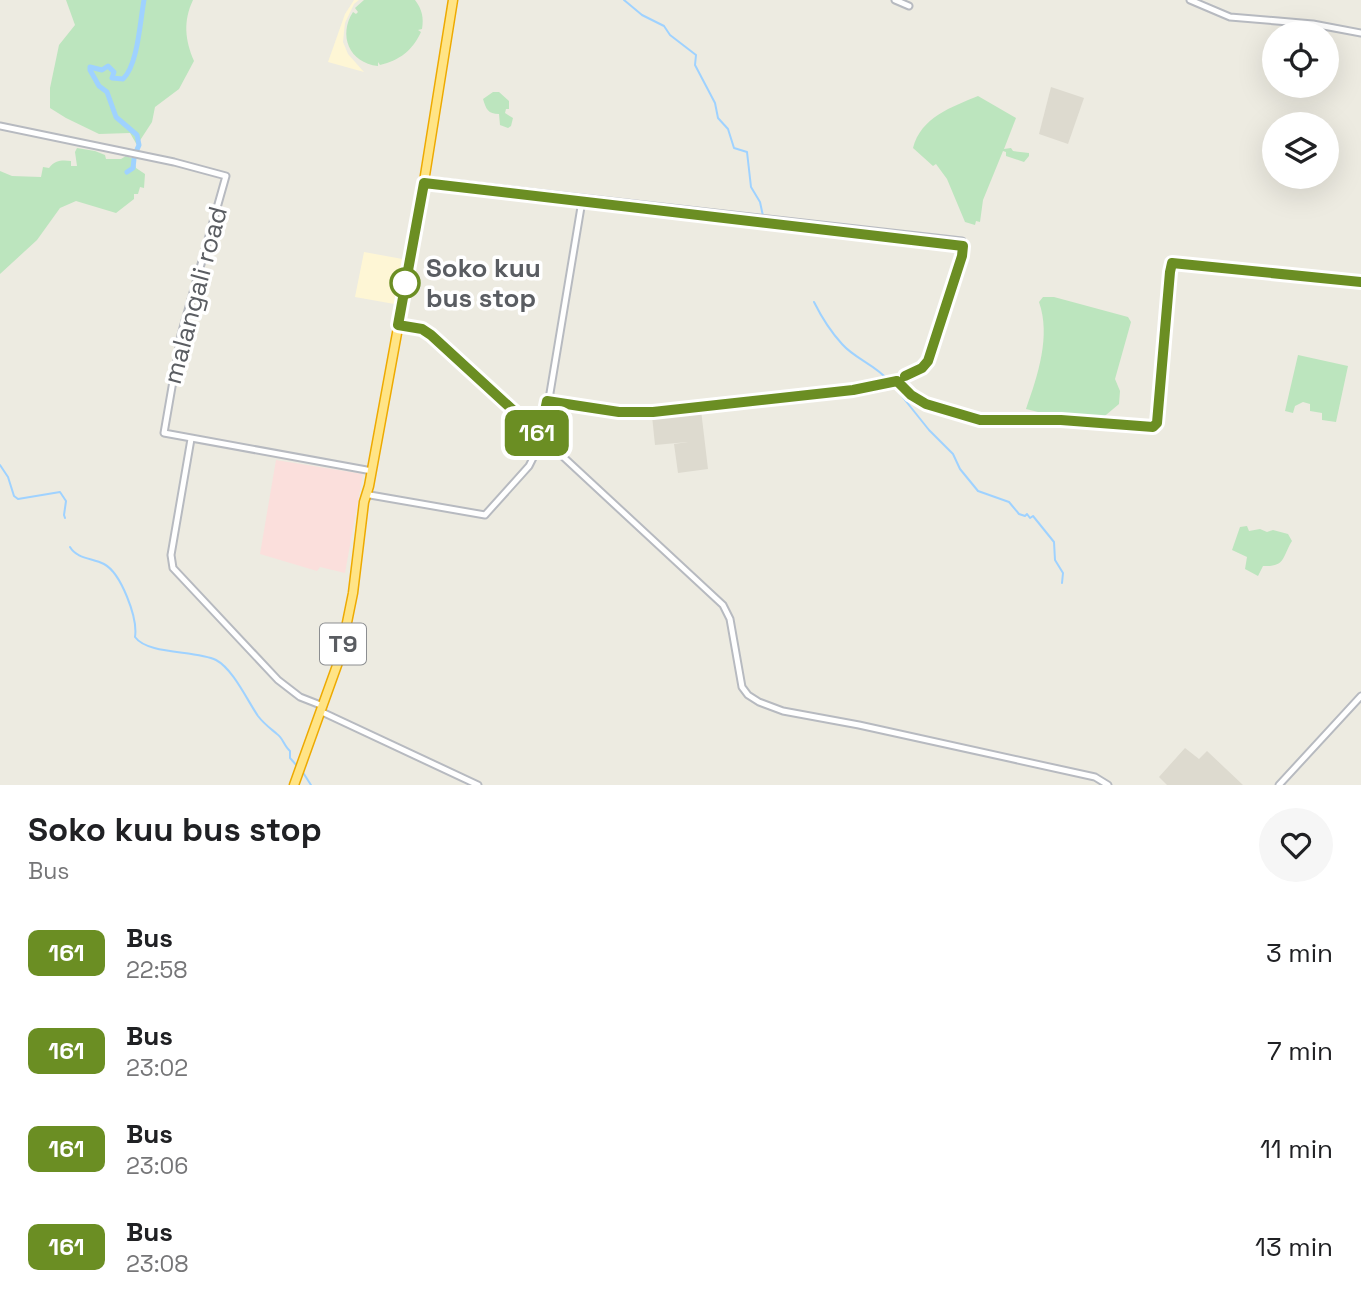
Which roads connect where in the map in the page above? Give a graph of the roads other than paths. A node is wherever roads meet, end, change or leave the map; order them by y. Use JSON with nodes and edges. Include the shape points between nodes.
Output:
{"nodes":[{"id":1,"x":453,"y":0,"type":"edge"},
{"id":2,"x":895,"y":0,"type":"edge"},
{"id":3,"x":1190,"y":0,"type":"edge"},
{"id":4,"x":909,"y":6,"type":"dead end"},
{"id":5,"x":1361,"y":33,"type":"edge"},
{"id":6,"x":0,"y":126,"type":"edge"},
{"id":7,"x":424,"y":182,"type":"junction"},
{"id":8,"x":580,"y":200,"type":"junction"},
{"id":9,"x":1361,"y":282,"type":"edge"},
{"id":10,"x":398,"y":325,"type":"junction"},
{"id":11,"x":893,"y":382,"type":"junction"},
{"id":12,"x":548,"y":401,"type":"junction"},
{"id":13,"x":541,"y":437,"type":"junction"},
{"id":14,"x":191,"y":439,"type":"junction"},
{"id":15,"x":372,"y":471,"type":"junction"},
{"id":16,"x":368,"y":499,"type":"junction"},
{"id":17,"x":1361,"y":696,"type":"edge"},
{"id":18,"x":323,"y":709,"type":"junction"},
{"id":19,"x":295,"y":782,"type":"edge"},
{"id":20,"x":478,"y":785,"type":"edge"},
{"id":21,"x":1108,"y":785,"type":"edge"},
{"id":22,"x":1279,"y":785,"type":"edge"}],
"edges":[{"from":1,"to":7,"type":"highway","number":"T9"},
{"from":2,"to":4,"type":"street"},
{"from":3,"to":5,"type":"street","via":[[1230,17],[1312,23]]},
{"from":6,"to":14,"type":"street","name":"malangali road","via":[[226,176],[181,335],[163,426],[164,433]]},
{"from":7,"to":8,"type":"street"},
{"from":7,"to":10,"type":"highway","number":"T9"},
{"from":8,"to":11,"type":"street","via":[[963,243],[928,361]]},
{"from":8,"to":12,"type":"street"},
{"from":9,"to":11,"type":"street","via":[[1172,263],[1157,423],[1153,427],[980,420],[926,404]]},
{"from":10,"to":13,"type":"street","via":[[431,335]]},
{"from":10,"to":15,"type":"highway","number":"T9"},
{"from":11,"to":12,"type":"street","via":[[632,413]]},
{"from":12,"to":13,"type":"street"},
{"from":13,"to":16,"type":"street","via":[[527,463],[484,514]]},
{"from":13,"to":21,"type":"street","via":[[723,605],[743,687],[751,697],[783,710],[1095,776]]},
{"from":14,"to":15,"type":"street","name":"malangali road"},
{"from":14,"to":18,"type":"street","via":[[173,568],[278,680]]},
{"from":15,"to":16,"type":"highway","number":"T9"},
{"from":16,"to":18,"type":"highway","number":"T9","via":[[340,657]]},
{"from":17,"to":22,"type":"street"},
{"from":18,"to":19,"type":"highway","number":"T9"},
{"from":18,"to":20,"type":"street"}]}
